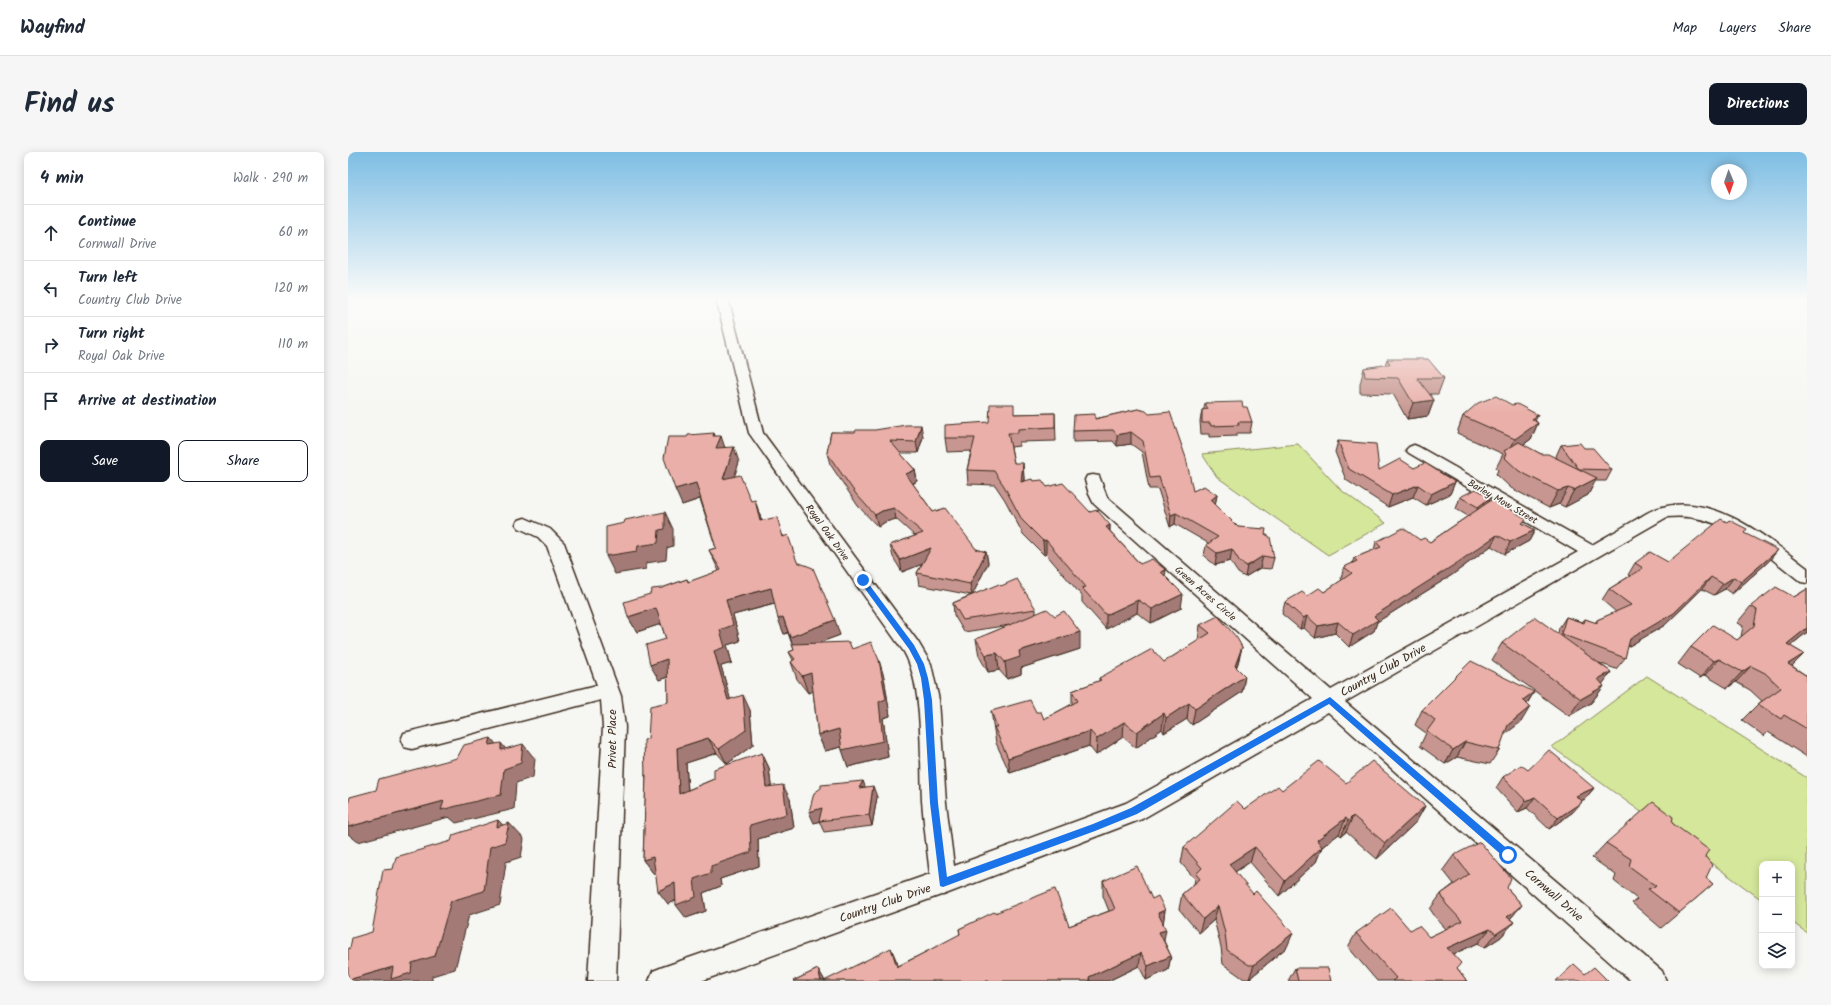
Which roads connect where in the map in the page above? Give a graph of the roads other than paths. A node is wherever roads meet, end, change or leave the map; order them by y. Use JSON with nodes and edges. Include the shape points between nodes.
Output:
{"nodes":[{"id":1,"x":732,"y":337,"type":"edge"},
{"id":2,"x":1414,"y":450,"type":"dead end"},
{"id":3,"x":1093,"y":480,"type":"dead end"},
{"id":4,"x":525,"y":524,"type":"dead end"},
{"id":5,"x":1591,"y":552,"type":"junction"},
{"id":6,"x":1807,"y":577,"type":"edge"},
{"id":7,"x":609,"y":690,"type":"junction"},
{"id":8,"x":1330,"y":700,"type":"junction"},
{"id":9,"x":412,"y":740,"type":"dead end"},
{"id":10,"x":943,"y":883,"type":"junction"},
{"id":11,"x":602,"y":981,"type":"edge"},
{"id":12,"x":663,"y":981,"type":"edge"},
{"id":13,"x":1652,"y":981,"type":"edge"}],
"edges":[{"from":1,"to":10,"type":"street","name":"Royal Oak Drive","via":[[756,434],[921,664],[928,700],[934,803]]},
{"from":2,"to":5,"type":"street","name":"Barley Mow Street"},
{"from":3,"to":8,"type":"street","name":"Green Acres Circle","via":[[1100,500]]},
{"from":4,"to":7,"type":"street","name":"Privet Place","via":[[544,533],[554,543]]},
{"from":5,"to":6,"type":"street","name":"Country Club Drive","via":[[1658,515],[1676,510],[1695,512],[1723,519],[1739,527]]},
{"from":5,"to":8,"type":"street","name":"Country Club Drive"},
{"from":7,"to":9,"type":"street"},
{"from":7,"to":11,"type":"street","name":"Privet Place","via":[[614,727]]},
{"from":8,"to":10,"type":"street","name":"Country Club Drive","via":[[1134,811]]},
{"from":8,"to":13,"type":"street","name":"Cornwall Drive"},
{"from":10,"to":12,"type":"street","name":"Country Club Drive"}]}
